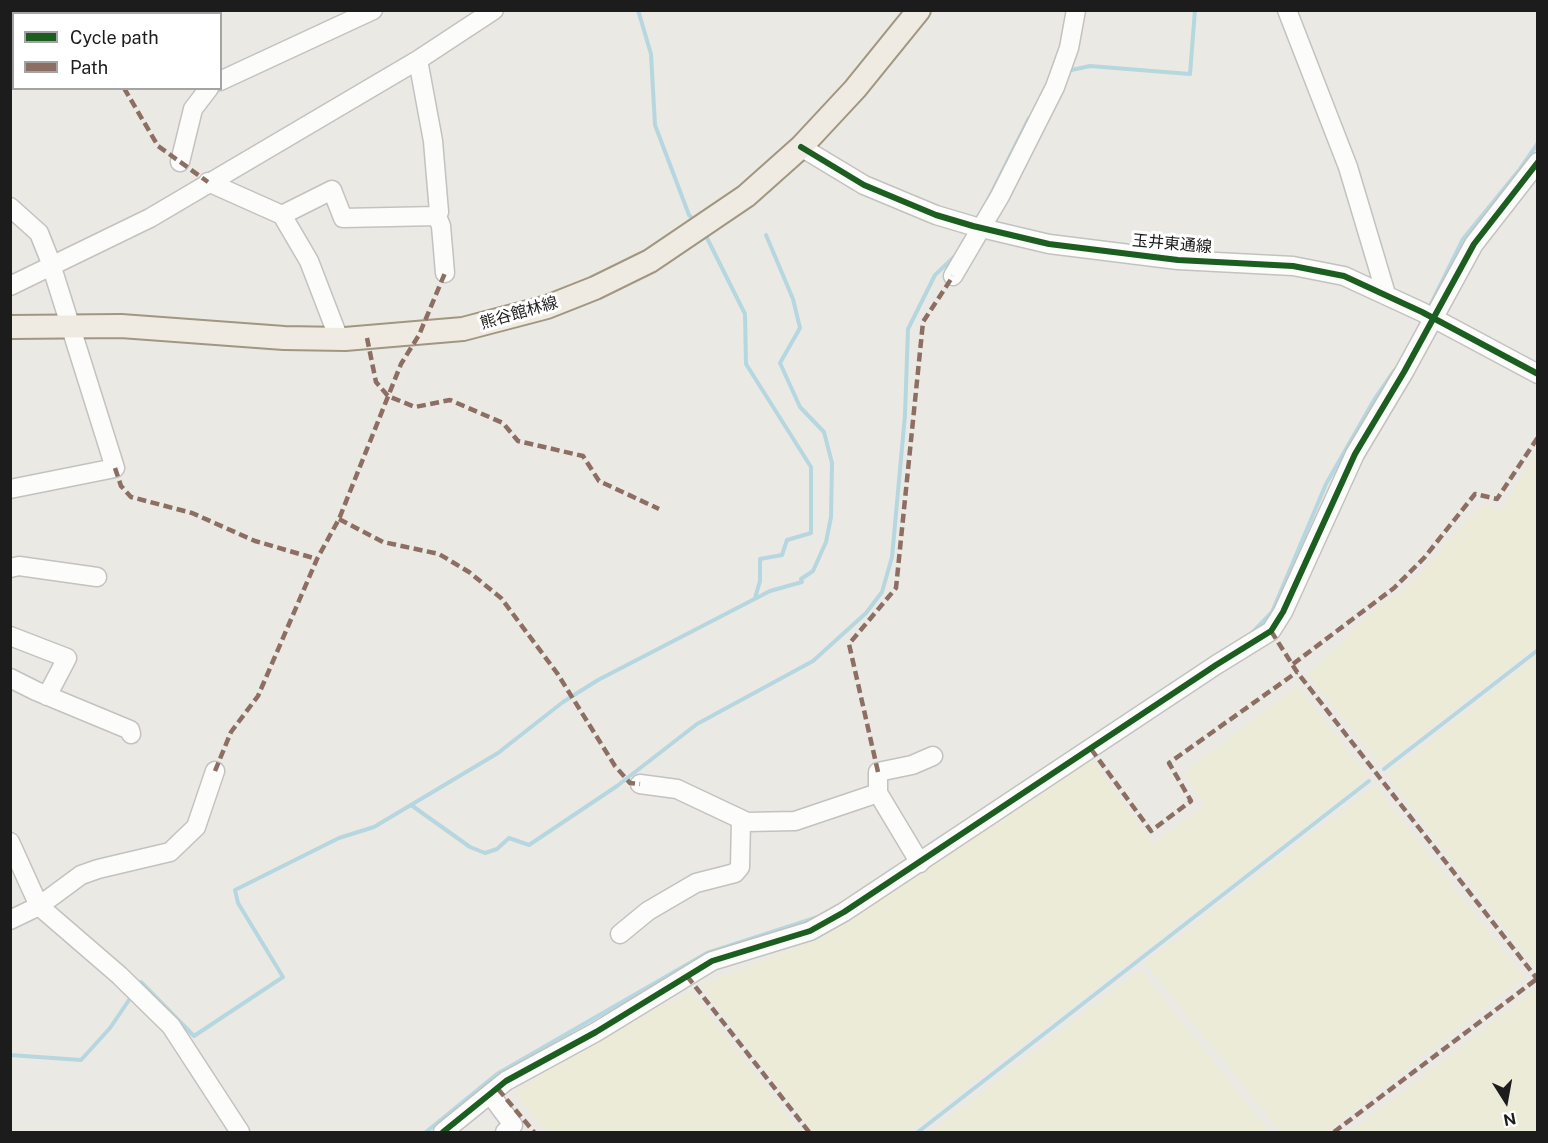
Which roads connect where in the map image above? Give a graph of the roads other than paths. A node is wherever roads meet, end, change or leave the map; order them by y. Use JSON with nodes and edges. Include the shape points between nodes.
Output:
{"nodes":[{"id":1,"x":374,"y":10,"type":"edge"},
{"id":2,"x":494,"y":10,"type":"edge"},
{"id":3,"x":919,"y":10,"type":"edge"},
{"id":4,"x":1076,"y":10,"type":"edge"},
{"id":5,"x":1287,"y":10,"type":"edge"},
{"id":6,"x":418,"y":60,"type":"junction"},
{"id":7,"x":222,"y":80,"type":"edge"},
{"id":8,"x":207,"y":90,"type":"edge"},
{"id":9,"x":801,"y":147,"type":"junction"},
{"id":10,"x":180,"y":162,"type":"dead end"},
{"id":11,"x":1538,"y":162,"type":"edge"},
{"id":12,"x":208,"y":182,"type":"junction"},
{"id":13,"x":10,"y":207,"type":"edge"},
{"id":14,"x":282,"y":215,"type":"junction"},
{"id":15,"x":437,"y":216,"type":"junction"},
{"id":16,"x":981,"y":228,"type":"junction"},
{"id":17,"x":52,"y":265,"type":"junction"},
{"id":18,"x":445,"y":273,"type":"dead end"},
{"id":19,"x":952,"y":276,"type":"dead end"},
{"id":20,"x":10,"y":286,"type":"edge"},
{"id":21,"x":1386,"y":294,"type":"junction"},
{"id":22,"x":1430,"y":315,"type":"junction"},
{"id":23,"x":69,"y":324,"type":"junction"},
{"id":24,"x":10,"y":327,"type":"edge"},
{"id":25,"x":339,"y":339,"type":"junction"},
{"id":26,"x":1538,"y":374,"type":"edge"},
{"id":27,"x":10,"y":489,"type":"edge"},
{"id":28,"x":10,"y":568,"type":"edge"},
{"id":29,"x":97,"y":577,"type":"dead end"},
{"id":30,"x":10,"y":636,"type":"edge"},
{"id":31,"x":10,"y":678,"type":"edge"},
{"id":32,"x":47,"y":696,"type":"junction"},
{"id":33,"x":131,"y":734,"type":"dead end"},
{"id":34,"x":933,"y":756,"type":"dead end"},
{"id":35,"x":215,"y":771,"type":"dead end"},
{"id":36,"x":640,"y":784,"type":"dead end"},
{"id":37,"x":878,"y":793,"type":"junction"},
{"id":38,"x":741,"y":820,"type":"junction"},
{"id":39,"x":10,"y":842,"type":"edge"},
{"id":40,"x":917,"y":858,"type":"junction"},
{"id":41,"x":39,"y":906,"type":"junction"},
{"id":42,"x":10,"y":920,"type":"edge"},
{"id":43,"x":620,"y":934,"type":"dead end"},
{"id":44,"x":490,"y":1094,"type":"junction"},
{"id":45,"x":240,"y":1132,"type":"edge"},
{"id":46,"x":443,"y":1132,"type":"edge"},
{"id":47,"x":505,"y":1132,"type":"edge"}],
"edges":[{"from":1,"to":7,"type":"street"},
{"from":2,"to":6,"type":"street"},
{"from":3,"to":9,"type":"main road","name":"熊谷館林線","via":[[855,89]]},
{"from":4,"to":16,"type":"street","via":[[1069,48],[1055,87]]},
{"from":5,"to":21,"type":"street","via":[[1348,167]]},
{"from":6,"to":12,"type":"street"},
{"from":6,"to":15,"type":"street","via":[[433,141],[440,212]]},
{"from":8,"to":10,"type":"street","via":[[193,109]]},
{"from":9,"to":16,"type":"street","name":"玉井東通線","via":[[864,185],[936,215]]},
{"from":9,"to":25,"type":"main road","name":"熊谷館林線","via":[[746,196],[702,228],[650,261],[595,288],[547,307],[463,329]]},
{"from":11,"to":22,"type":"street","via":[[1474,244]]},
{"from":12,"to":14,"type":"street"},
{"from":12,"to":17,"type":"street","via":[[150,218]]},
{"from":13,"to":17,"type":"street","via":[[39,233]]},
{"from":14,"to":15,"type":"street","via":[[332,190],[343,218]]},
{"from":14,"to":25,"type":"street","via":[[309,261]]},
{"from":15,"to":18,"type":"street"},
{"from":16,"to":19,"type":"street"},
{"from":16,"to":21,"type":"street","name":"玉井東通線","via":[[1049,244],[1178,260],[1293,266],[1344,276]]},
{"from":17,"to":20,"type":"street"},
{"from":17,"to":23,"type":"street"},
{"from":21,"to":22,"type":"street","name":"玉井東通線"},
{"from":22,"to":26,"type":"street","name":"玉井東通線"},
{"from":22,"to":40,"type":"street","via":[[1355,454],[1271,632]]},
{"from":23,"to":24,"type":"main road","name":"熊谷館林線"},
{"from":23,"to":25,"type":"main road","name":"熊谷館林線"},
{"from":23,"to":27,"type":"street","via":[[115,468]]},
{"from":28,"to":29,"type":"street"},
{"from":30,"to":32,"type":"street","via":[[67,658]]},
{"from":31,"to":32,"type":"street"},
{"from":32,"to":33,"type":"street","via":[[130,730]]},
{"from":34,"to":37,"type":"street","via":[[878,772]]},
{"from":35,"to":41,"type":"street","via":[[196,827],[170,852],[81,875]]},
{"from":36,"to":38,"type":"street","via":[[676,789]]},
{"from":37,"to":38,"type":"street","via":[[795,821]]},
{"from":37,"to":40,"type":"street"},
{"from":38,"to":43,"type":"street","via":[[740,867],[735,873],[696,883],[648,910]]},
{"from":39,"to":41,"type":"street"},
{"from":40,"to":44,"type":"street","via":[[844,912],[810,931],[712,961]]},
{"from":41,"to":42,"type":"street"},
{"from":41,"to":45,"type":"street","via":[[171,1026]]},
{"from":44,"to":46,"type":"street"},
{"from":44,"to":47,"type":"street","via":[[513,1125]]}]}
